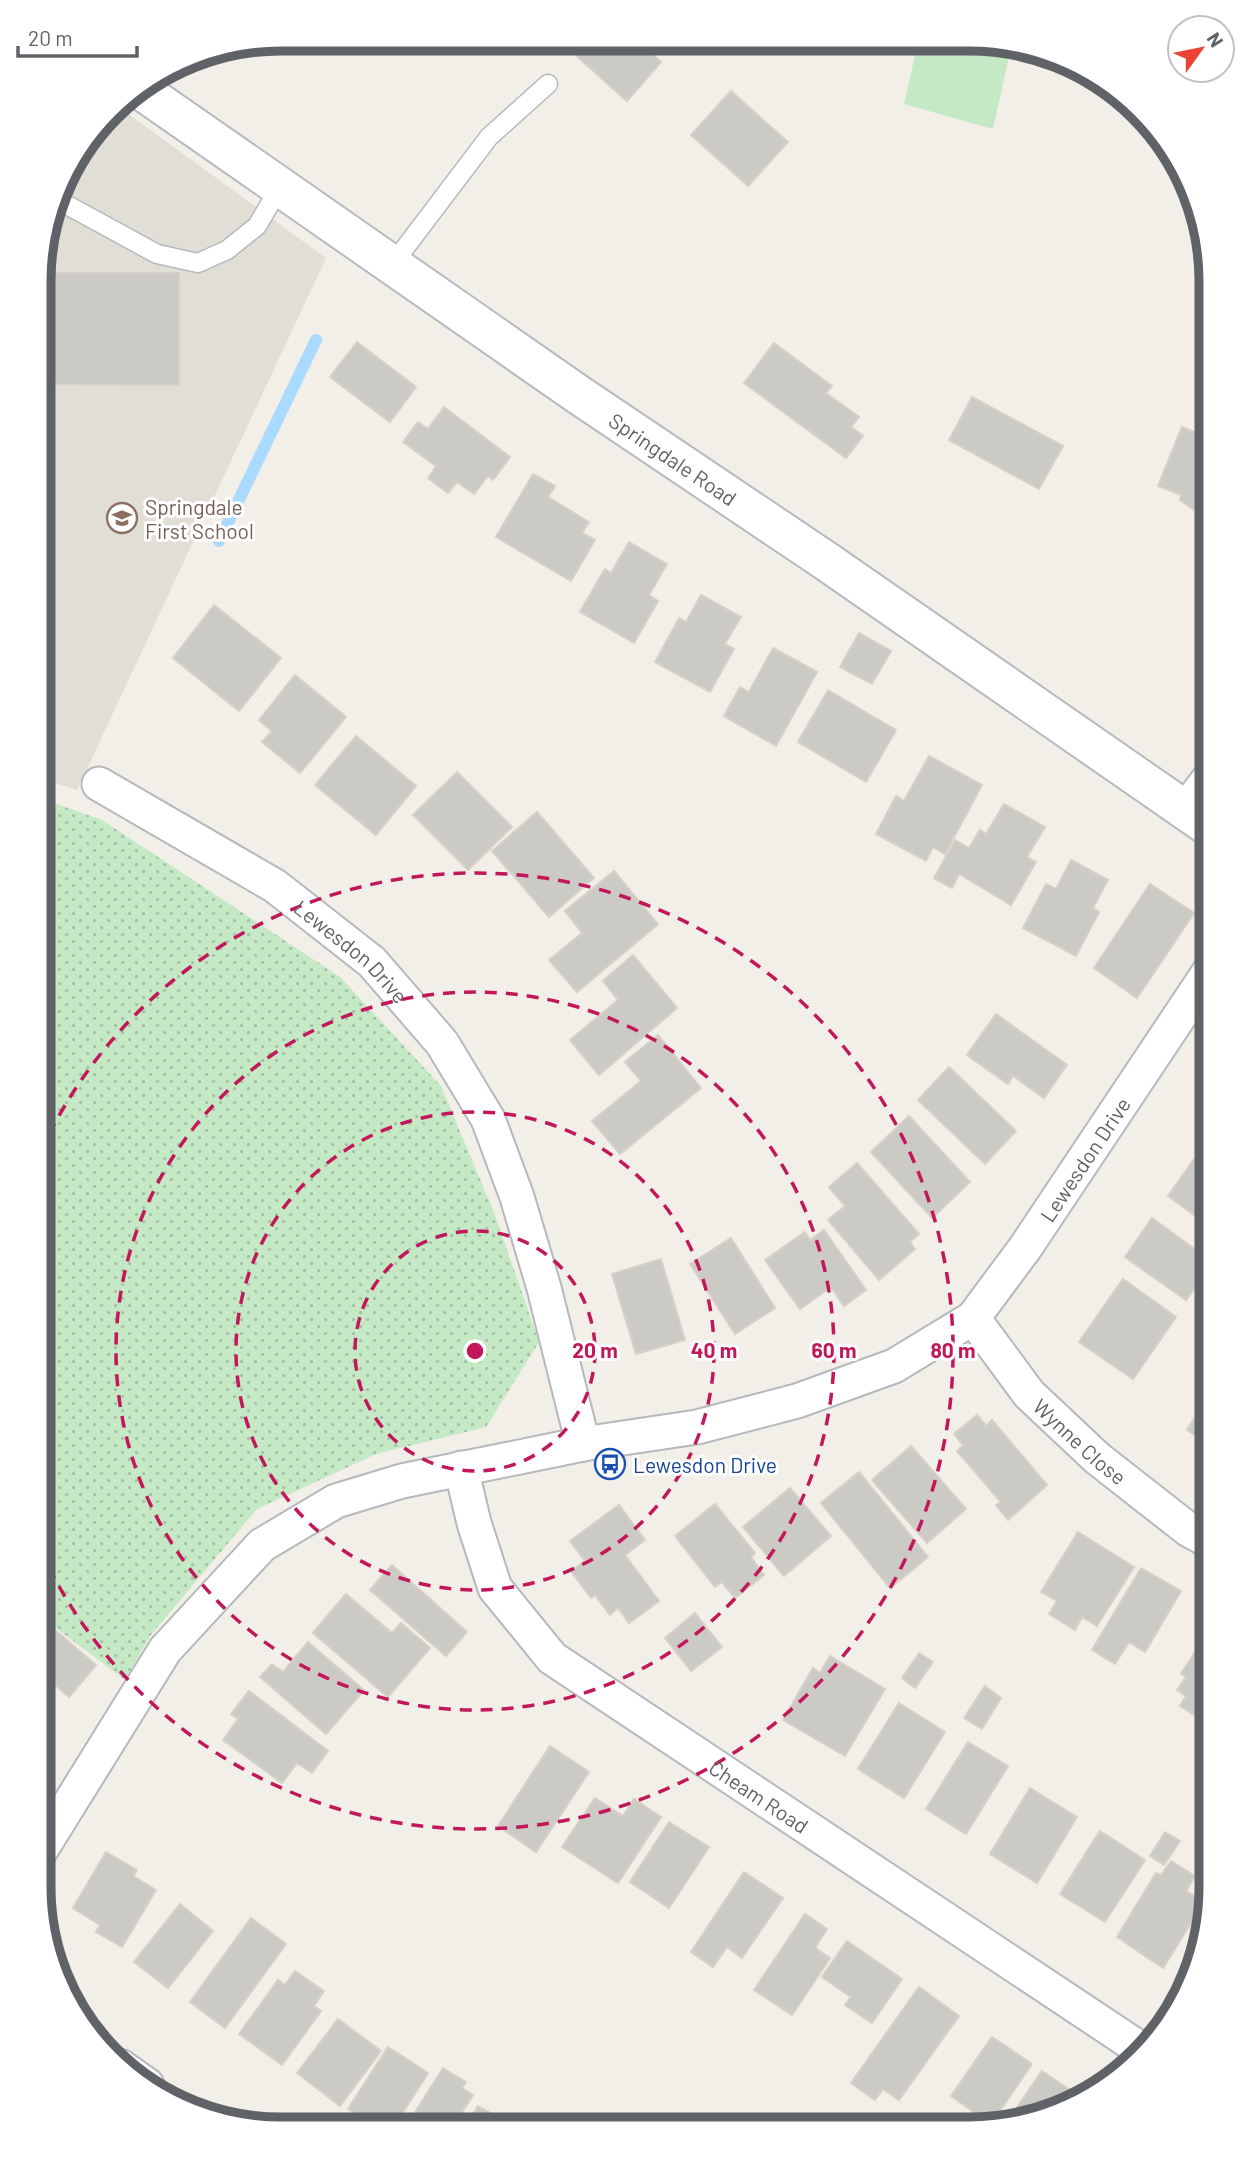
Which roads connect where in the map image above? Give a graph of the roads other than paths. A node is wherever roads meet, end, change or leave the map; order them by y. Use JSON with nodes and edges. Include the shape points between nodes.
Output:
{"nodes":[{"id":1,"x":548,"y":85,"type":"dead end"},
{"id":2,"x":147,"y":94,"type":"edge"},
{"id":3,"x":280,"y":187,"type":"junction"},
{"id":4,"x":64,"y":203,"type":"edge"},
{"id":5,"x":392,"y":265,"type":"junction"},
{"id":6,"x":99,"y":784,"type":"dead end"},
{"id":7,"x":1198,"y":819,"type":"edge"},
{"id":8,"x":1199,"y":987,"type":"edge"},
{"id":9,"x":973,"y":1318,"type":"junction"},
{"id":10,"x":583,"y":1444,"type":"junction"},
{"id":11,"x":461,"y":1468,"type":"junction"},
{"id":12,"x":1199,"y":1535,"type":"edge"},
{"id":13,"x":51,"y":1832,"type":"edge"},
{"id":14,"x":1135,"y":2046,"type":"edge"}],
"edges":[{"from":1,"to":5,"type":"lane","via":[[489,137]]},
{"from":2,"to":3,"type":"street","name":"Springdale Road"},
{"from":3,"to":4,"type":"lane","via":[[257,226],[227,250],[198,263],[157,254]]},
{"from":3,"to":5,"type":"street","name":"Springdale Road"},
{"from":5,"to":7,"type":"street","name":"Springdale Road"},
{"from":6,"to":10,"type":"street","name":"Lewesdon Drive","via":[[275,886],[372,962],[442,1043],[488,1119],[517,1197]]},
{"from":8,"to":9,"type":"street","name":"Lewesdon Drive"},
{"from":9,"to":10,"type":"street","name":"Lewesdon Drive","via":[[894,1366],[797,1401],[697,1427]]},
{"from":9,"to":12,"type":"street","name":"Wynne Close","via":[[1029,1394],[1097,1458]]},
{"from":10,"to":11,"type":"street","name":"Lewesdon Drive"},
{"from":11,"to":13,"type":"street","name":"Lewesdon Drive","via":[[336,1501],[262,1545],[164,1650]]},
{"from":11,"to":14,"type":"street","name":"Cheam Road","via":[[495,1588],[552,1658]]}]}
